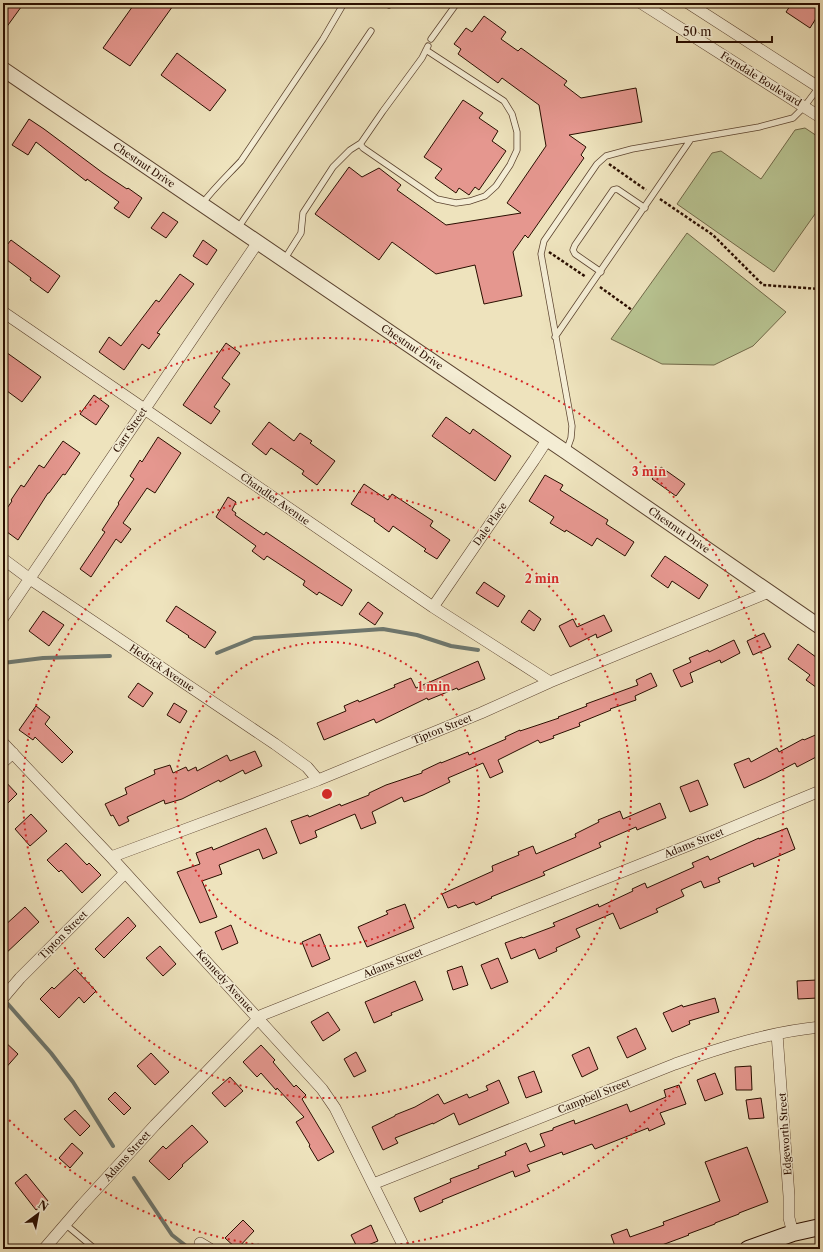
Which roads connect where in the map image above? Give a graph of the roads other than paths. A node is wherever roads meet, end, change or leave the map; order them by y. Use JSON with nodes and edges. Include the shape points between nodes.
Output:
{"nodes":[{"id":1,"x":344,"y":3,"type":"edge"},
{"id":2,"x":457,"y":3,"type":"edge"},
{"id":3,"x":641,"y":3,"type":"edge"},
{"id":4,"x":688,"y":3,"type":"edge"},
{"id":5,"x":371,"y":31,"type":"dead end"},
{"id":6,"x":432,"y":39,"type":"dead end"},
{"id":7,"x":3,"y":69,"type":"edge"},
{"id":8,"x":819,"y":87,"type":"edge"},
{"id":9,"x":804,"y":107,"type":"junction"},
{"id":10,"x":820,"y":117,"type":"edge"},
{"id":11,"x":691,"y":139,"type":"junction"},
{"id":12,"x":360,"y":144,"type":"junction"},
{"id":13,"x":202,"y":204,"type":"junction"},
{"id":14,"x":645,"y":208,"type":"junction"},
{"id":15,"x":237,"y":228,"type":"junction"},
{"id":16,"x":258,"y":242,"type":"junction"},
{"id":17,"x":284,"y":260,"type":"junction"},
{"id":18,"x":601,"y":272,"type":"junction"},
{"id":19,"x":3,"y":312,"type":"edge"},
{"id":20,"x":555,"y":337,"type":"junction"},
{"id":21,"x":144,"y":408,"type":"junction"},
{"id":22,"x":547,"y":440,"type":"junction"},
{"id":23,"x":566,"y":452,"type":"junction"},
{"id":24,"x":3,"y":559,"type":"edge"},
{"id":25,"x":30,"y":579,"type":"junction"},
{"id":26,"x":769,"y":592,"type":"junction"},
{"id":27,"x":433,"y":607,"type":"junction"},
{"id":28,"x":3,"y":618,"type":"edge"},
{"id":29,"x":820,"y":627,"type":"edge"},
{"id":30,"x":550,"y":682,"type":"junction"},
{"id":31,"x":3,"y":743,"type":"edge"},
{"id":32,"x":13,"y":753,"type":"junction"},
{"id":33,"x":3,"y":762,"type":"edge"},
{"id":34,"x":318,"y":780,"type":"junction"},
{"id":35,"x":820,"y":791,"type":"edge"},
{"id":36,"x":111,"y":857,"type":"junction"},
{"id":37,"x":125,"y":873,"type":"junction"},
{"id":38,"x":3,"y":998,"type":"edge"},
{"id":39,"x":259,"y":1019,"type":"junction"},
{"id":40,"x":820,"y":1027,"type":"edge"},
{"id":41,"x":777,"y":1034,"type":"junction"},
{"id":42,"x":373,"y":1184,"type":"junction"},
{"id":43,"x":65,"y":1224,"type":"junction"},
{"id":44,"x":820,"y":1227,"type":"edge"},
{"id":45,"x":793,"y":1233,"type":"junction"},
{"id":46,"x":200,"y":1243,"type":"dead end"},
{"id":47,"x":44,"y":1249,"type":"edge"},
{"id":48,"x":95,"y":1249,"type":"edge"},
{"id":49,"x":210,"y":1249,"type":"edge"},
{"id":50,"x":405,"y":1249,"type":"edge"},
{"id":51,"x":748,"y":1249,"type":"edge"}],
"edges":[{"from":1,"to":13,"type":"lane","via":[[241,161]]},
{"from":2,"to":6,"type":"lane"},
{"from":3,"to":9,"type":"street","name":"Ferndale Boulevard"},
{"from":4,"to":8,"type":"street"},
{"from":5,"to":15,"type":"lane"},
{"from":7,"to":13,"type":"street","name":"Chestnut Drive"},
{"from":8,"to":9,"type":"lane"},
{"from":9,"to":10,"type":"street","name":"Ferndale Boulevard"},
{"from":9,"to":11,"type":"lane","via":[[793,118]]},
{"from":11,"to":14,"type":"lane"},
{"from":11,"to":20,"type":"lane","via":[[606,156],[597,164],[570,203],[542,247],[541,261]]},
{"from":12,"to":12,"type":"lane","via":[[427,48],[504,101],[512,114],[517,132],[517,150],[496,186],[485,196],[456,204],[437,199]]},
{"from":12,"to":17,"type":"lane","via":[[333,167],[303,213],[301,233]]},
{"from":13,"to":15,"type":"street","name":"Chestnut Drive"},
{"from":14,"to":18,"type":"lane"},
{"from":14,"to":18,"type":"lane","via":[[617,189],[613,190],[575,245],[575,254]]},
{"from":15,"to":16,"type":"street","name":"Chestnut Drive"},
{"from":16,"to":17,"type":"street","name":"Chestnut Drive"},
{"from":16,"to":21,"type":"street","name":"Carr Street"},
{"from":17,"to":22,"type":"street","name":"Chestnut Drive"},
{"from":18,"to":20,"type":"lane"},
{"from":19,"to":21,"type":"street","name":"Chandler Avenue"},
{"from":20,"to":23,"type":"lane","via":[[572,426]]},
{"from":21,"to":25,"type":"street","name":"Carr Street"},
{"from":21,"to":27,"type":"street","name":"Chandler Avenue"},
{"from":22,"to":23,"type":"street","name":"Chestnut Drive"},
{"from":22,"to":27,"type":"street","name":"Dale Place"},
{"from":23,"to":26,"type":"street","name":"Chestnut Drive"},
{"from":24,"to":25,"type":"street","name":"Hedrick Avenue"},
{"from":25,"to":28,"type":"street","name":"Carr Street"},
{"from":25,"to":34,"type":"street","name":"Hedrick Avenue","via":[[276,744],[307,767]]},
{"from":26,"to":29,"type":"street","name":"Chestnut Drive"},
{"from":26,"to":30,"type":"street","name":"Tipton Street"},
{"from":27,"to":30,"type":"street","name":"Chandler Avenue"},
{"from":30,"to":34,"type":"street","name":"Tipton Street"},
{"from":31,"to":32,"type":"street","name":"Kennedy Avenue"},
{"from":32,"to":33,"type":"street"},
{"from":32,"to":36,"type":"street","name":"Kennedy Avenue"},
{"from":34,"to":36,"type":"street","name":"Tipton Street"},
{"from":35,"to":39,"type":"street","name":"Adams Street"},
{"from":36,"to":37,"type":"street","name":"Kennedy Avenue"},
{"from":37,"to":38,"type":"street","name":"Tipton Street"},
{"from":37,"to":39,"type":"street","name":"Kennedy Avenue"},
{"from":39,"to":42,"type":"street","name":"Kennedy Avenue","via":[[322,1089],[335,1108]]},
{"from":39,"to":43,"type":"street","name":"Adams Street","via":[[155,1125]]},
{"from":40,"to":41,"type":"street","name":"Campbell Street"},
{"from":41,"to":42,"type":"street","name":"Campbell Street","via":[[721,1048],[675,1064]]},
{"from":41,"to":45,"type":"street","name":"Edgeworth Street"},
{"from":42,"to":50,"type":"street","name":"Kennedy Avenue"},
{"from":43,"to":47,"type":"street","name":"Adams Street"},
{"from":43,"to":48,"type":"lane"},
{"from":44,"to":45,"type":"main road"},
{"from":45,"to":51,"type":"main road"},
{"from":46,"to":49,"type":"street"}]}
